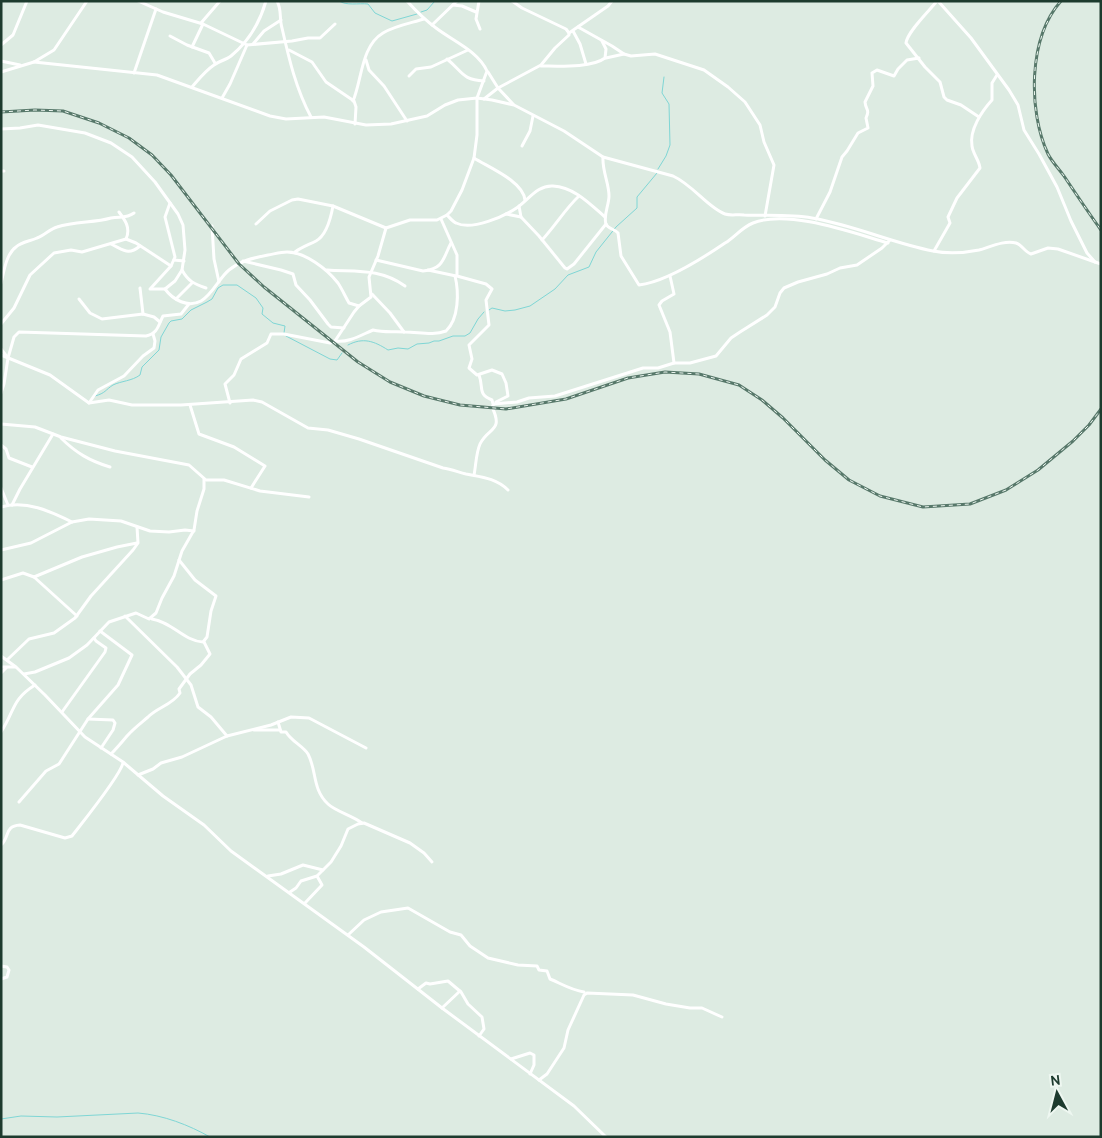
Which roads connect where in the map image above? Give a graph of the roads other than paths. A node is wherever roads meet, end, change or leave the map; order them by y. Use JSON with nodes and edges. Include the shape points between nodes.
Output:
{"nodes":[{"id":1,"x":27,"y":1,"type":"edge"},
{"id":2,"x":87,"y":1,"type":"edge"},
{"id":3,"x":138,"y":1,"type":"edge"},
{"id":4,"x":220,"y":1,"type":"edge"},
{"id":5,"x":266,"y":1,"type":"edge"},
{"id":6,"x":277,"y":1,"type":"edge"},
{"id":7,"x":407,"y":1,"type":"edge"},
{"id":8,"x":457,"y":1,"type":"edge"},
{"id":9,"x":479,"y":1,"type":"edge"},
{"id":10,"x":512,"y":1,"type":"edge"},
{"id":11,"x":612,"y":1,"type":"edge"},
{"id":12,"x":937,"y":1,"type":"edge"},
{"id":13,"x":452,"y":5,"type":"junction"},
{"id":14,"x":156,"y":9,"type":"junction"},
{"id":15,"x":476,"y":12,"type":"junction"},
{"id":16,"x":424,"y":19,"type":"junction"},
{"id":17,"x":281,"y":20,"type":"junction"},
{"id":18,"x":202,"y":24,"type":"junction"},
{"id":19,"x":335,"y":24,"type":"dead end"},
{"id":20,"x":432,"y":25,"type":"junction"},
{"id":21,"x":578,"y":27,"type":"junction"},
{"id":22,"x":480,"y":29,"type":"dead end"},
{"id":23,"x":571,"y":32,"type":"junction"},
{"id":24,"x":170,"y":36,"type":"dead end"},
{"id":25,"x":286,"y":41,"type":"junction"},
{"id":26,"x":602,"y":41,"type":"junction"},
{"id":27,"x":245,"y":44,"type":"junction"},
{"id":28,"x":252,"y":44,"type":"junction"},
{"id":29,"x":1,"y":46,"type":"edge"},
{"id":30,"x":192,"y":47,"type":"junction"},
{"id":31,"x":288,"y":49,"type":"junction"},
{"id":32,"x":468,"y":50,"type":"junction"},
{"id":33,"x":624,"y":54,"type":"junction"},
{"id":34,"x":605,"y":58,"type":"junction"},
{"id":35,"x":919,"y":58,"type":"junction"},
{"id":36,"x":365,"y":59,"type":"junction"},
{"id":37,"x":447,"y":59,"type":"junction"},
{"id":38,"x":1,"y":61,"type":"edge"},
{"id":39,"x":34,"y":62,"type":"junction"},
{"id":40,"x":215,"y":64,"type":"junction"},
{"id":41,"x":586,"y":64,"type":"junction"},
{"id":42,"x":22,"y":65,"type":"junction"},
{"id":43,"x":541,"y":66,"type":"junction"},
{"id":44,"x":487,"y":71,"type":"junction"},
{"id":45,"x":1,"y":72,"type":"edge"},
{"id":46,"x":134,"y":74,"type":"junction"},
{"id":47,"x":997,"y":75,"type":"junction"},
{"id":48,"x":409,"y":76,"type":"dead end"},
{"id":49,"x":484,"y":81,"type":"junction"},
{"id":50,"x":192,"y":87,"type":"junction"},
{"id":51,"x":498,"y":88,"type":"junction"},
{"id":52,"x":222,"y":98,"type":"junction"},
{"id":53,"x":477,"y":98,"type":"junction"},
{"id":54,"x":484,"y":99,"type":"junction"},
{"id":55,"x":354,"y":100,"type":"junction"},
{"id":56,"x":514,"y":105,"type":"junction"},
{"id":57,"x":533,"y":116,"type":"junction"},
{"id":58,"x":311,"y":117,"type":"junction"},
{"id":59,"x":979,"y":117,"type":"junction"},
{"id":60,"x":406,"y":121,"type":"junction"},
{"id":61,"x":355,"y":124,"type":"junction"},
{"id":62,"x":1,"y":129,"type":"edge"},
{"id":63,"x":522,"y":146,"type":"dead end"},
{"id":64,"x":603,"y":157,"type":"junction"},
{"id":65,"x":474,"y":158,"type":"junction"},
{"id":66,"x":579,"y":196,"type":"junction"},
{"id":67,"x":525,"y":200,"type":"junction"},
{"id":68,"x":170,"y":203,"type":"junction"},
{"id":69,"x":333,"y":206,"type":"junction"},
{"id":70,"x":519,"y":206,"type":"junction"},
{"id":71,"x":119,"y":212,"type":"dead end"},
{"id":72,"x":134,"y":213,"type":"dead end"},
{"id":73,"x":506,"y":214,"type":"junction"},
{"id":74,"x":447,"y":215,"type":"junction"},
{"id":75,"x":765,"y":216,"type":"junction"},
{"id":76,"x":521,"y":217,"type":"junction"},
{"id":77,"x":605,"y":217,"type":"junction"},
{"id":78,"x":123,"y":218,"type":"junction"},
{"id":79,"x":441,"y":219,"type":"junction"},
{"id":80,"x":816,"y":219,"type":"junction"},
{"id":81,"x":256,"y":224,"type":"dead end"},
{"id":82,"x":606,"y":224,"type":"junction"},
{"id":83,"x":212,"y":226,"type":"dead end"},
{"id":84,"x":386,"y":228,"type":"junction"},
{"id":85,"x":126,"y":239,"type":"junction"},
{"id":86,"x":542,"y":240,"type":"junction"},
{"id":87,"x":889,"y":242,"type":"junction"},
{"id":88,"x":111,"y":244,"type":"junction"},
{"id":89,"x":451,"y":244,"type":"junction"},
{"id":90,"x":140,"y":246,"type":"junction"},
{"id":91,"x":934,"y":251,"type":"junction"},
{"id":92,"x":294,"y":253,"type":"junction"},
{"id":93,"x":174,"y":260,"type":"junction"},
{"id":94,"x":376,"y":260,"type":"junction"},
{"id":95,"x":7,"y":261,"type":"junction"},
{"id":96,"x":184,"y":261,"type":"junction"},
{"id":97,"x":243,"y":261,"type":"junction"},
{"id":98,"x":1,"y":262,"type":"edge"},
{"id":99,"x":1095,"y":262,"type":"junction"},
{"id":100,"x":1101,"y":264,"type":"edge"},
{"id":101,"x":171,"y":266,"type":"junction"},
{"id":102,"x":182,"y":270,"type":"junction"},
{"id":103,"x":326,"y":270,"type":"junction"},
{"id":104,"x":428,"y":270,"type":"junction"},
{"id":105,"x":370,"y":271,"type":"junction"},
{"id":106,"x":456,"y":276,"type":"junction"},
{"id":107,"x":670,"y":276,"type":"junction"},
{"id":108,"x":219,"y":282,"type":"junction"},
{"id":109,"x":1,"y":283,"type":"edge"},
{"id":110,"x":192,"y":283,"type":"junction"},
{"id":111,"x":405,"y":286,"type":"dead end"},
{"id":112,"x":140,"y":288,"type":"dead end"},
{"id":113,"x":206,"y":288,"type":"dead end"},
{"id":114,"x":165,"y":289,"type":"junction"},
{"id":115,"x":372,"y":294,"type":"junction"},
{"id":116,"x":79,"y":299,"type":"dead end"},
{"id":117,"x":176,"y":299,"type":"junction"},
{"id":118,"x":189,"y":304,"type":"junction"},
{"id":119,"x":359,"y":306,"type":"junction"},
{"id":120,"x":143,"y":314,"type":"junction"},
{"id":121,"x":160,"y":322,"type":"junction"},
{"id":122,"x":1,"y":324,"type":"edge"},
{"id":123,"x":344,"y":328,"type":"junction"},
{"id":124,"x":404,"y":332,"type":"junction"},
{"id":125,"x":153,"y":334,"type":"junction"},
{"id":126,"x":335,"y":341,"type":"junction"},
{"id":127,"x":1,"y":349,"type":"edge"},
{"id":128,"x":1,"y":355,"type":"edge"},
{"id":129,"x":8,"y":358,"type":"junction"},
{"id":130,"x":674,"y":363,"type":"junction"},
{"id":131,"x":479,"y":375,"type":"junction"},
{"id":132,"x":1,"y":393,"type":"edge"},
{"id":133,"x":89,"y":403,"type":"junction"},
{"id":134,"x":230,"y":403,"type":"junction"},
{"id":135,"x":494,"y":404,"type":"junction"},
{"id":136,"x":190,"y":405,"type":"junction"},
{"id":137,"x":1,"y":424,"type":"edge"},
{"id":138,"x":53,"y":434,"type":"junction"},
{"id":139,"x":61,"y":437,"type":"junction"},
{"id":140,"x":1,"y":445,"type":"edge"},
{"id":141,"x":32,"y":467,"type":"junction"},
{"id":142,"x":110,"y":467,"type":"dead end"},
{"id":143,"x":474,"y":475,"type":"junction"},
{"id":144,"x":204,"y":479,"type":"junction"},
{"id":145,"x":1,"y":488,"type":"edge"},
{"id":146,"x":251,"y":488,"type":"junction"},
{"id":147,"x":508,"y":490,"type":"dead end"},
{"id":148,"x":309,"y":497,"type":"dead end"},
{"id":149,"x":10,"y":505,"type":"junction"},
{"id":150,"x":1,"y":507,"type":"edge"},
{"id":151,"x":72,"y":522,"type":"junction"},
{"id":152,"x":137,"y":527,"type":"junction"},
{"id":153,"x":194,"y":531,"type":"junction"},
{"id":154,"x":138,"y":543,"type":"junction"},
{"id":155,"x":1,"y":550,"type":"edge"},
{"id":156,"x":179,"y":560,"type":"junction"},
{"id":157,"x":34,"y":577,"type":"junction"},
{"id":158,"x":1,"y":580,"type":"edge"},
{"id":159,"x":77,"y":616,"type":"junction"},
{"id":160,"x":125,"y":616,"type":"junction"},
{"id":161,"x":151,"y":619,"type":"junction"},
{"id":162,"x":100,"y":631,"type":"junction"},
{"id":163,"x":94,"y":637,"type":"junction"},
{"id":164,"x":204,"y":642,"type":"junction"},
{"id":165,"x":2,"y":657,"type":"edge"},
{"id":166,"x":7,"y":660,"type":"junction"},
{"id":167,"x":16,"y":667,"type":"junction"},
{"id":168,"x":3,"y":668,"type":"edge"},
{"id":169,"x":1,"y":673,"type":"edge"},
{"id":170,"x":23,"y":674,"type":"junction"},
{"id":171,"x":186,"y":680,"type":"junction"},
{"id":172,"x":35,"y":685,"type":"junction"},
{"id":173,"x":62,"y":712,"type":"junction"},
{"id":174,"x":88,"y":719,"type":"junction"},
{"id":175,"x":278,"y":722,"type":"junction"},
{"id":176,"x":251,"y":729,"type":"junction"},
{"id":177,"x":280,"y":730,"type":"junction"},
{"id":178,"x":1,"y":732,"type":"edge"},
{"id":179,"x":79,"y":732,"type":"junction"},
{"id":180,"x":227,"y":736,"type":"junction"},
{"id":181,"x":102,"y":748,"type":"junction"},
{"id":182,"x":366,"y":748,"type":"dead end"},
{"id":183,"x":111,"y":754,"type":"junction"},
{"id":184,"x":123,"y":762,"type":"junction"},
{"id":185,"x":138,"y":775,"type":"junction"},
{"id":186,"x":19,"y":802,"type":"dead end"},
{"id":187,"x":362,"y":823,"type":"junction"},
{"id":188,"x":1,"y":845,"type":"edge"},
{"id":189,"x":432,"y":862,"type":"dead end"},
{"id":190,"x":323,"y":870,"type":"junction"},
{"id":191,"x":267,"y":876,"type":"junction"},
{"id":192,"x":317,"y":876,"type":"junction"},
{"id":193,"x":290,"y":892,"type":"junction"},
{"id":194,"x":305,"y":903,"type":"junction"},
{"id":195,"x":348,"y":935,"type":"junction"},
{"id":196,"x":1,"y":966,"type":"edge"},
{"id":197,"x":1,"y":979,"type":"edge"},
{"id":198,"x":418,"y":989,"type":"junction"},
{"id":199,"x":460,"y":991,"type":"junction"},
{"id":200,"x":584,"y":992,"type":"dead end"},
{"id":201,"x":442,"y":1008,"type":"junction"},
{"id":202,"x":722,"y":1017,"type":"dead end"},
{"id":203,"x":479,"y":1036,"type":"junction"},
{"id":204,"x":511,"y":1059,"type":"junction"},
{"id":205,"x":530,"y":1074,"type":"junction"},
{"id":206,"x":539,"y":1080,"type":"junction"},
{"id":207,"x":606,"y":1137,"type":"edge"}],
"edges":[{"from":1,"to":29,"type":"street","via":[[13,35]]},
{"from":2,"to":39,"type":"street","via":[[54,50]]},
{"from":3,"to":14,"type":"street"},
{"from":4,"to":18,"type":"street"},
{"from":5,"to":27,"type":"street"},
{"from":6,"to":17,"type":"street"},
{"from":7,"to":16,"type":"street"},
{"from":8,"to":13,"type":"street"},
{"from":9,"to":15,"type":"street"},
{"from":10,"to":23,"type":"street"},
{"from":11,"to":21,"type":"street"},
{"from":12,"to":35,"type":"street","via":[[906,40]]},
{"from":12,"to":47,"type":"street","via":[[971,38]]},
{"from":13,"to":15,"type":"street"},
{"from":13,"to":20,"type":"street"},
{"from":14,"to":18,"type":"street"},
{"from":14,"to":46,"type":"street"},
{"from":15,"to":22,"type":"street"},
{"from":16,"to":20,"type":"street"},
{"from":16,"to":36,"type":"street","via":[[382,34]]},
{"from":17,"to":25,"type":"street"},
{"from":17,"to":28,"type":"street"},
{"from":18,"to":27,"type":"street"},
{"from":18,"to":30,"type":"street"},
{"from":19,"to":25,"type":"street","via":[[320,38]]},
{"from":20,"to":32,"type":"street"},
{"from":21,"to":23,"type":"street"},
{"from":21,"to":26,"type":"street"},
{"from":23,"to":41,"type":"street","via":[[579,42]]},
{"from":23,"to":43,"type":"street"},
{"from":24,"to":30,"type":"street"},
{"from":25,"to":28,"type":"street"},
{"from":25,"to":31,"type":"street"},
{"from":26,"to":33,"type":"street"},
{"from":26,"to":34,"type":"street","via":[[606,49]]},
{"from":27,"to":28,"type":"street"},
{"from":27,"to":40,"type":"street"},
{"from":27,"to":52,"type":"street"},
{"from":30,"to":40,"type":"street","via":[[209,53]]},
{"from":31,"to":55,"type":"street","via":[[312,62],[326,82]]},
{"from":31,"to":58,"type":"street","via":[[299,92]]},
{"from":32,"to":37,"type":"street"},
{"from":32,"to":44,"type":"street"},
{"from":33,"to":34,"type":"street"},
{"from":33,"to":75,"type":"street","via":[[655,54],[694,66],[719,80],[745,102],[760,125],[774,166]]},
{"from":34,"to":41,"type":"street"},
{"from":35,"to":59,"type":"street","via":[[940,82],[947,100],[961,104]]},
{"from":35,"to":80,"type":"street","via":[[906,60],[894,76],[878,70],[872,73],[873,86],[865,102],[868,128],[858,133],[842,156],[830,192]]},
{"from":36,"to":55,"type":"street"},
{"from":36,"to":60,"type":"street","via":[[369,70],[384,86]]},
{"from":37,"to":48,"type":"street","via":[[431,67],[416,69]]},
{"from":37,"to":49,"type":"street","via":[[466,78]]},
{"from":38,"to":42,"type":"street"},
{"from":39,"to":42,"type":"street"},
{"from":39,"to":46,"type":"street"},
{"from":40,"to":50,"type":"street"},
{"from":41,"to":43,"type":"street"},
{"from":42,"to":45,"type":"street"},
{"from":43,"to":51,"type":"street"},
{"from":44,"to":49,"type":"street"},
{"from":44,"to":51,"type":"street"},
{"from":46,"to":50,"type":"street","via":[[157,76]]},
{"from":47,"to":59,"type":"street","via":[[992,83],[992,100]]},
{"from":47,"to":99,"type":"street","via":[[1018,105],[1024,130],[1057,187],[1087,253]]},
{"from":49,"to":53,"type":"street"},
{"from":50,"to":52,"type":"street"},
{"from":51,"to":54,"type":"street"},
{"from":51,"to":56,"type":"street"},
{"from":52,"to":58,"type":"street","via":[[270,116],[286,119]]},
{"from":53,"to":54,"type":"street"},
{"from":53,"to":60,"type":"street","via":[[454,101],[427,116]]},
{"from":53,"to":65,"type":"street"},
{"from":54,"to":56,"type":"street"},
{"from":55,"to":61,"type":"street"},
{"from":56,"to":57,"type":"street"},
{"from":57,"to":63,"type":"street","via":[[532,126]]},
{"from":57,"to":64,"type":"street","via":[[564,131]]},
{"from":58,"to":61,"type":"street"},
{"from":59,"to":91,"type":"street","via":[[972,144],[980,168],[957,198],[948,217],[950,223]]},
{"from":60,"to":61,"type":"street"},
{"from":62,"to":68,"type":"street","via":[[38,125],[85,132],[111,143],[132,157],[156,182]]},
{"from":64,"to":75,"type":"street","via":[[683,180],[724,213]]},
{"from":64,"to":77,"type":"street","via":[[609,193]]},
{"from":65,"to":67,"type":"street","via":[[516,184],[524,193]]},
{"from":65,"to":74,"type":"street","via":[[462,190]]},
{"from":66,"to":67,"type":"street","via":[[560,187],[548,186]]},
{"from":66,"to":77,"type":"street"},
{"from":66,"to":86,"type":"street"},
{"from":67,"to":70,"type":"street"},
{"from":68,"to":93,"type":"street","via":[[165,217],[176,253]]},
{"from":68,"to":96,"type":"street","via":[[182,225]]},
{"from":69,"to":81,"type":"street","via":[[292,200],[270,211]]},
{"from":69,"to":84,"type":"street"},
{"from":69,"to":92,"type":"street","via":[[322,236]]},
{"from":70,"to":73,"type":"street"},
{"from":70,"to":76,"type":"street"},
{"from":71,"to":78,"type":"street"},
{"from":72,"to":78,"type":"street"},
{"from":73,"to":74,"type":"street","via":[[472,225],[455,223]]},
{"from":73,"to":76,"type":"street"},
{"from":74,"to":79,"type":"street"},
{"from":75,"to":80,"type":"street"},
{"from":76,"to":86,"type":"street"},
{"from":77,"to":82,"type":"street"},
{"from":78,"to":85,"type":"street","via":[[129,231]]},
{"from":78,"to":95,"type":"street","via":[[73,223],[51,229],[39,238],[15,247]]},
{"from":79,"to":84,"type":"street","via":[[410,220]]},
{"from":79,"to":89,"type":"street"},
{"from":80,"to":87,"type":"street","via":[[873,233]]},
{"from":82,"to":86,"type":"street","via":[[570,269],[565,268]]},
{"from":82,"to":107,"type":"street","via":[[617,230],[621,256],[637,283],[641,285]]},
{"from":83,"to":108,"type":"street"},
{"from":84,"to":94,"type":"street"},
{"from":85,"to":88,"type":"street"},
{"from":85,"to":90,"type":"street"},
{"from":87,"to":91,"type":"street"},
{"from":87,"to":107,"type":"street","via":[[824,224],[759,221]]},
{"from":87,"to":130,"type":"street","via":[[857,264],[784,288],[768,315],[735,335],[719,354]]},
{"from":88,"to":90,"type":"street","via":[[127,252]]},
{"from":88,"to":122,"type":"street","via":[[82,252],[71,250],[54,254],[30,275],[14,308]]},
{"from":89,"to":104,"type":"street","via":[[443,262]]},
{"from":89,"to":106,"type":"street","via":[[458,257]]},
{"from":90,"to":101,"type":"street"},
{"from":91,"to":99,"type":"street","via":[[961,253],[1001,243],[1016,243],[1031,254],[1048,248],[1058,249]]},
{"from":92,"to":97,"type":"street","via":[[283,252]]},
{"from":92,"to":103,"type":"street"},
{"from":93,"to":96,"type":"street"},
{"from":93,"to":101,"type":"street"},
{"from":94,"to":104,"type":"street"},
{"from":94,"to":105,"type":"street"},
{"from":95,"to":98,"type":"street"},
{"from":95,"to":109,"type":"street"},
{"from":96,"to":102,"type":"street"},
{"from":97,"to":108,"type":"street"},
{"from":97,"to":123,"type":"street","via":[[293,274],[296,285],[328,324]]},
{"from":99,"to":100,"type":"street"},
{"from":101,"to":114,"type":"street","via":[[150,288]]},
{"from":102,"to":110,"type":"street"},
{"from":102,"to":114,"type":"street"},
{"from":103,"to":105,"type":"street"},
{"from":103,"to":119,"type":"street","via":[[339,284],[349,303]]},
{"from":104,"to":106,"type":"street"},
{"from":105,"to":111,"type":"street"},
{"from":105,"to":115,"type":"street","via":[[368,281]]},
{"from":106,"to":124,"type":"street","via":[[457,297],[450,328],[433,334]]},
{"from":106,"to":131,"type":"street","via":[[486,284],[492,289],[486,300],[489,325],[469,346],[472,359],[469,368]]},
{"from":107,"to":130,"type":"street","via":[[674,294],[659,305],[670,332]]},
{"from":108,"to":118,"type":"street","via":[[202,301]]},
{"from":110,"to":113,"type":"street"},
{"from":110,"to":117,"type":"street"},
{"from":112,"to":120,"type":"street"},
{"from":114,"to":117,"type":"street"},
{"from":115,"to":119,"type":"street"},
{"from":115,"to":124,"type":"street"},
{"from":116,"to":120,"type":"street","via":[[90,313],[102,319]]},
{"from":117,"to":118,"type":"street"},
{"from":118,"to":121,"type":"street","via":[[184,312],[163,316]]},
{"from":119,"to":123,"type":"street"},
{"from":120,"to":121,"type":"street"},
{"from":121,"to":125,"type":"street"},
{"from":123,"to":126,"type":"street"},
{"from":124,"to":126,"type":"street","via":[[373,330],[345,341]]},
{"from":125,"to":129,"type":"street","via":[[21,331],[14,337]]},
{"from":125,"to":133,"type":"street","via":[[154,348],[120,379],[98,390]]},
{"from":126,"to":134,"type":"street","via":[[330,343],[271,334],[267,343],[241,359],[234,375],[225,384]]},
{"from":127,"to":129,"type":"street"},
{"from":128,"to":129,"type":"street"},
{"from":129,"to":132,"type":"street"},
{"from":129,"to":133,"type":"street","via":[[50,375]]},
{"from":130,"to":135,"type":"street","via":[[638,369],[556,396]]},
{"from":131,"to":135,"type":"street","via":[[482,393]]},
{"from":131,"to":135,"type":"street","via":[[492,370],[502,374],[508,396]]},
{"from":133,"to":136,"type":"street","via":[[109,400],[140,405]]},
{"from":134,"to":136,"type":"street"},
{"from":134,"to":143,"type":"street","via":[[262,402],[308,428],[328,430]]},
{"from":135,"to":143,"type":"street","via":[[497,420],[481,441]]},
{"from":136,"to":146,"type":"street","via":[[199,434],[234,446],[265,466]]},
{"from":137,"to":138,"type":"street","via":[[35,427]]},
{"from":138,"to":139,"type":"street"},
{"from":138,"to":141,"type":"street"},
{"from":139,"to":142,"type":"street","via":[[78,453]]},
{"from":139,"to":144,"type":"street","via":[[189,465]]},
{"from":140,"to":141,"type":"street","via":[[9,458]]},
{"from":141,"to":149,"type":"street"},
{"from":143,"to":147,"type":"street","via":[[498,482]]},
{"from":144,"to":146,"type":"street","via":[[224,480]]},
{"from":144,"to":153,"type":"street"},
{"from":145,"to":149,"type":"street"},
{"from":146,"to":148,"type":"street"},
{"from":149,"to":150,"type":"street"},
{"from":149,"to":151,"type":"street","via":[[40,508]]},
{"from":151,"to":152,"type":"street","via":[[100,519],[126,522]]},
{"from":151,"to":155,"type":"street","via":[[31,543]]},
{"from":152,"to":153,"type":"street","via":[[163,532]]},
{"from":152,"to":154,"type":"street"},
{"from":153,"to":156,"type":"street"},
{"from":154,"to":157,"type":"street","via":[[82,557]]},
{"from":154,"to":159,"type":"street"},
{"from":156,"to":161,"type":"street"},
{"from":156,"to":164,"type":"street","via":[[194,580],[216,596]]},
{"from":157,"to":158,"type":"street","via":[[23,573]]},
{"from":157,"to":159,"type":"street"},
{"from":159,"to":166,"type":"street","via":[[54,634],[25,642]]},
{"from":160,"to":161,"type":"street","via":[[136,613]]},
{"from":160,"to":162,"type":"street","via":[[109,622]]},
{"from":160,"to":171,"type":"street","via":[[167,655]]},
{"from":161,"to":164,"type":"street","via":[[163,621],[196,641]]},
{"from":162,"to":163,"type":"street"},
{"from":162,"to":174,"type":"street","via":[[132,657],[118,685]]},
{"from":163,"to":170,"type":"street","via":[[69,658]]},
{"from":163,"to":173,"type":"street","via":[[106,648],[105,652]]},
{"from":164,"to":171,"type":"street","via":[[211,653]]},
{"from":165,"to":166,"type":"street"},
{"from":166,"to":167,"type":"street"},
{"from":167,"to":168,"type":"street"},
{"from":167,"to":170,"type":"street"},
{"from":168,"to":169,"type":"street"},
{"from":170,"to":172,"type":"street"},
{"from":171,"to":180,"type":"street","via":[[198,707]]},
{"from":171,"to":183,"type":"street","via":[[173,702],[154,712]]},
{"from":172,"to":173,"type":"street"},
{"from":172,"to":178,"type":"street","via":[[20,696]]},
{"from":173,"to":179,"type":"street"},
{"from":174,"to":179,"type":"street"},
{"from":174,"to":181,"type":"street","via":[[113,720],[115,723]]},
{"from":175,"to":176,"type":"street"},
{"from":175,"to":177,"type":"street"},
{"from":175,"to":182,"type":"street","via":[[292,717],[309,718]]},
{"from":176,"to":177,"type":"street"},
{"from":176,"to":180,"type":"street"},
{"from":177,"to":187,"type":"street","via":[[308,754],[317,789],[328,805]]},
{"from":179,"to":181,"type":"street"},
{"from":179,"to":186,"type":"street","via":[[59,764],[46,771]]},
{"from":180,"to":185,"type":"street"},
{"from":181,"to":183,"type":"street"},
{"from":183,"to":184,"type":"street"},
{"from":184,"to":185,"type":"street"},
{"from":184,"to":188,"type":"street","via":[[114,780],[72,836],[65,838],[14,825]]},
{"from":185,"to":191,"type":"street","via":[[204,825],[231,851]]},
{"from":187,"to":189,"type":"street","via":[[410,843]]},
{"from":187,"to":190,"type":"street","via":[[348,829],[338,851]]},
{"from":190,"to":191,"type":"street","via":[[303,865]]},
{"from":190,"to":192,"type":"street"},
{"from":191,"to":193,"type":"street"},
{"from":192,"to":193,"type":"street","via":[[301,881]]},
{"from":192,"to":194,"type":"street","via":[[322,884]]},
{"from":193,"to":194,"type":"street"},
{"from":194,"to":195,"type":"street"},
{"from":195,"to":198,"type":"street"},
{"from":195,"to":200,"type":"street","via":[[364,920],[377,914],[408,908],[461,935],[470,946],[488,958],[536,966],[538,970],[547,971],[550,979],[562,986]]},
{"from":196,"to":197,"type":"street","via":[[9,970],[8,977]]},
{"from":198,"to":199,"type":"street","via":[[423,984],[445,980]]},
{"from":198,"to":201,"type":"street"},
{"from":199,"to":201,"type":"street"},
{"from":199,"to":203,"type":"street","via":[[482,1017],[484,1029]]},
{"from":201,"to":203,"type":"street"},
{"from":202,"to":206,"type":"street","via":[[702,1008],[666,1004],[633,994],[587,993],[568,1030],[564,1048],[547,1074]]},
{"from":203,"to":204,"type":"street"},
{"from":204,"to":205,"type":"street"},
{"from":204,"to":205,"type":"street","via":[[530,1053],[534,1055]]},
{"from":205,"to":206,"type":"street"},
{"from":206,"to":207,"type":"street","via":[[574,1106]]}]}
